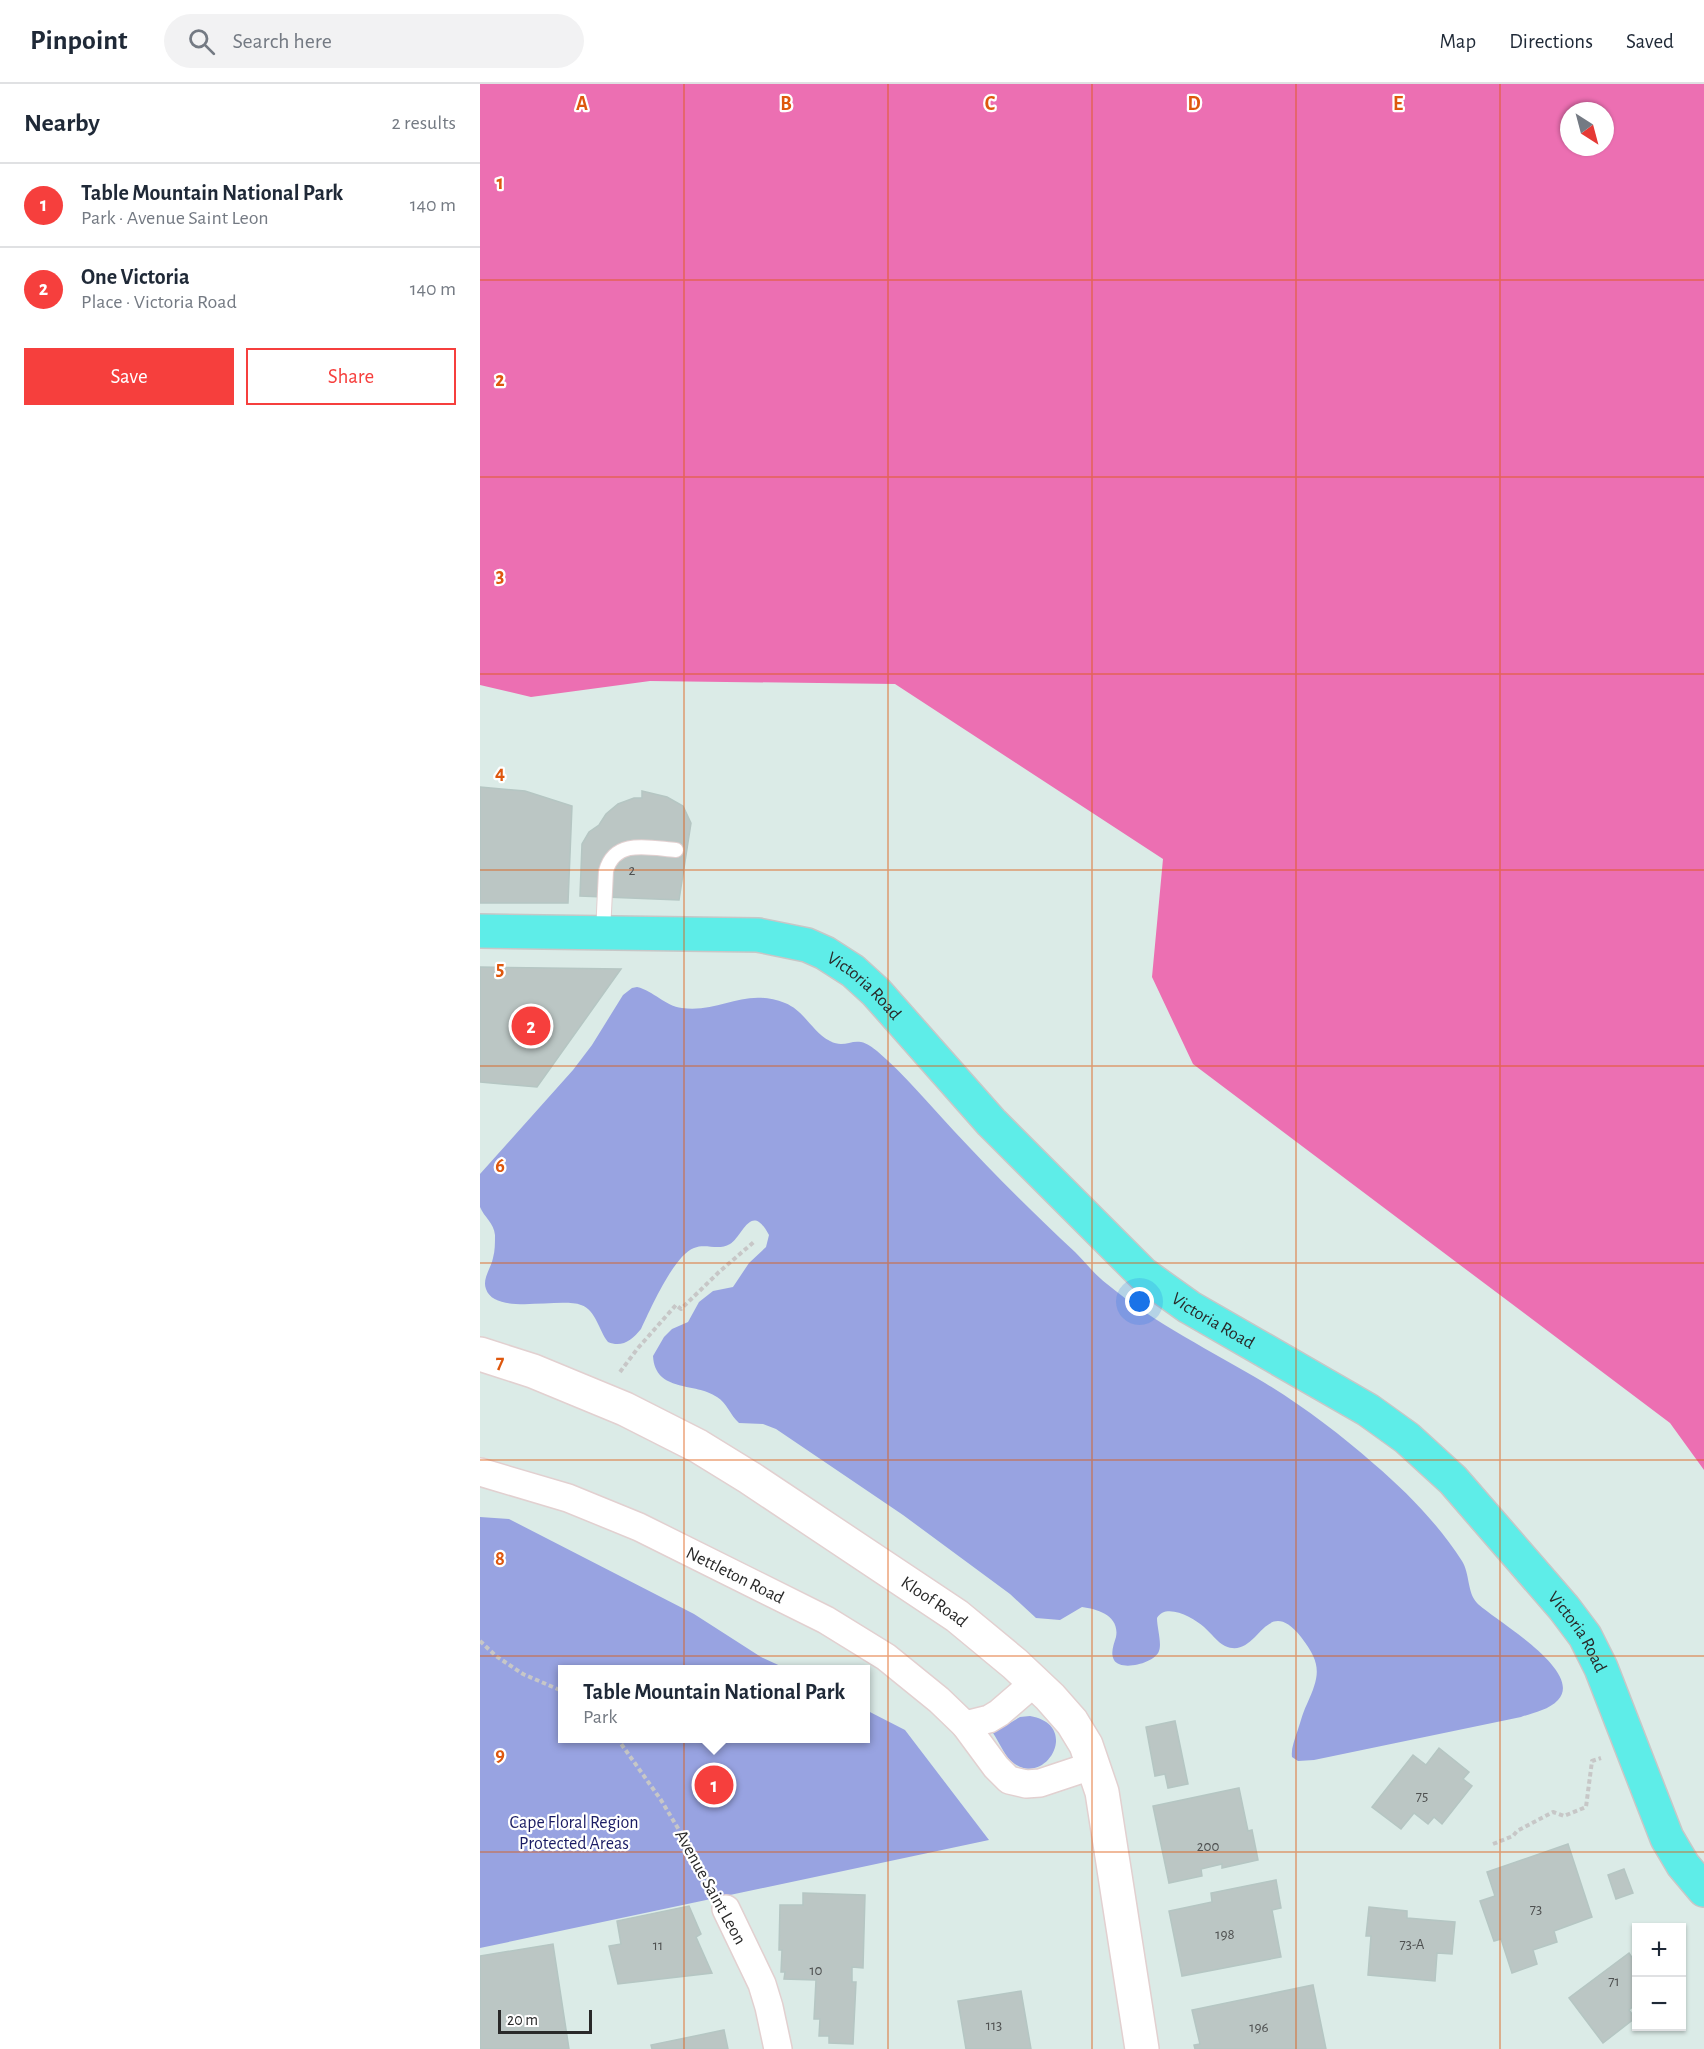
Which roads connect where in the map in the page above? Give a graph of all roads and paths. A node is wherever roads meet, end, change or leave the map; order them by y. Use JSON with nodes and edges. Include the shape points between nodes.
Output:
{"nodes":[{"id":1,"x":676,"y":850,"type":"dead end"},
{"id":2,"x":480,"y":931,"type":"edge"},
{"id":3,"x":603,"y":932,"type":"junction"},
{"id":4,"x":755,"y":1241,"type":"dead end"},
{"id":5,"x":480,"y":1354,"type":"edge"},
{"id":6,"x":619,"y":1373,"type":"dead end"},
{"id":7,"x":480,"y":1472,"type":"edge"},
{"id":8,"x":480,"y":1641,"type":"edge"},
{"id":9,"x":1035,"y":1682,"type":"junction"},
{"id":10,"x":558,"y":1689,"type":"edge"},
{"id":11,"x":965,"y":1725,"type":"junction"},
{"id":12,"x":621,"y":1743,"type":"edge"},
{"id":13,"x":1600,"y":1758,"type":"dead end"},
{"id":14,"x":1094,"y":1765,"type":"junction"},
{"id":15,"x":1493,"y":1844,"type":"dead end"},
{"id":16,"x":1704,"y":1890,"type":"edge"},
{"id":17,"x":726,"y":1909,"type":"joint"},
{"id":18,"x":778,"y":2049,"type":"edge"},
{"id":19,"x":1142,"y":2049,"type":"edge"}],
"edges":[{"from":1,"to":3,"type":"lane","via":[[627,848],[614,856],[606,871]]},
{"from":2,"to":3,"type":"main road","name":"Victoria Road"},
{"from":3,"to":16,"type":"main road","name":"Victoria Road","via":[[758,935],[807,945],[839,962],[876,992],[991,1122],[1143,1274],[1189,1307],[1368,1410],[1416,1445],[1477,1507],[1585,1635],[1667,1838]]},
{"from":4,"to":6,"type":"path","via":[[681,1308],[676,1305]]},
{"from":5,"to":9,"type":"main road","name":"Kloof Road","via":[[605,1400],[706,1451],[957,1616]]},
{"from":7,"to":11,"type":"street","name":"Nettleton Road","via":[[568,1498],[639,1527],[826,1620],[902,1669]]},
{"from":8,"to":10,"type":"path","via":[[523,1674]]},
{"from":9,"to":11,"type":"street","via":[[999,1713]]},
{"from":9,"to":14,"type":"main road","name":"Kloof Road","via":[[1072,1722]]},
{"from":11,"to":14,"type":"street","name":"Nettleton Road","via":[[1002,1774],[1017,1784],[1040,1783]]},
{"from":12,"to":17,"type":"path","name":"Avenue Saint Leon","via":[[661,1800]]},
{"from":13,"to":15,"type":"path","via":[[1592,1761],[1586,1807],[1564,1816],[1553,1812]]},
{"from":14,"to":19,"type":"main road","name":"Kloof Road","via":[[1107,1813]]},
{"from":17,"to":18,"type":"street","name":"Avenue Saint Leon","via":[[762,1984]]}]}
